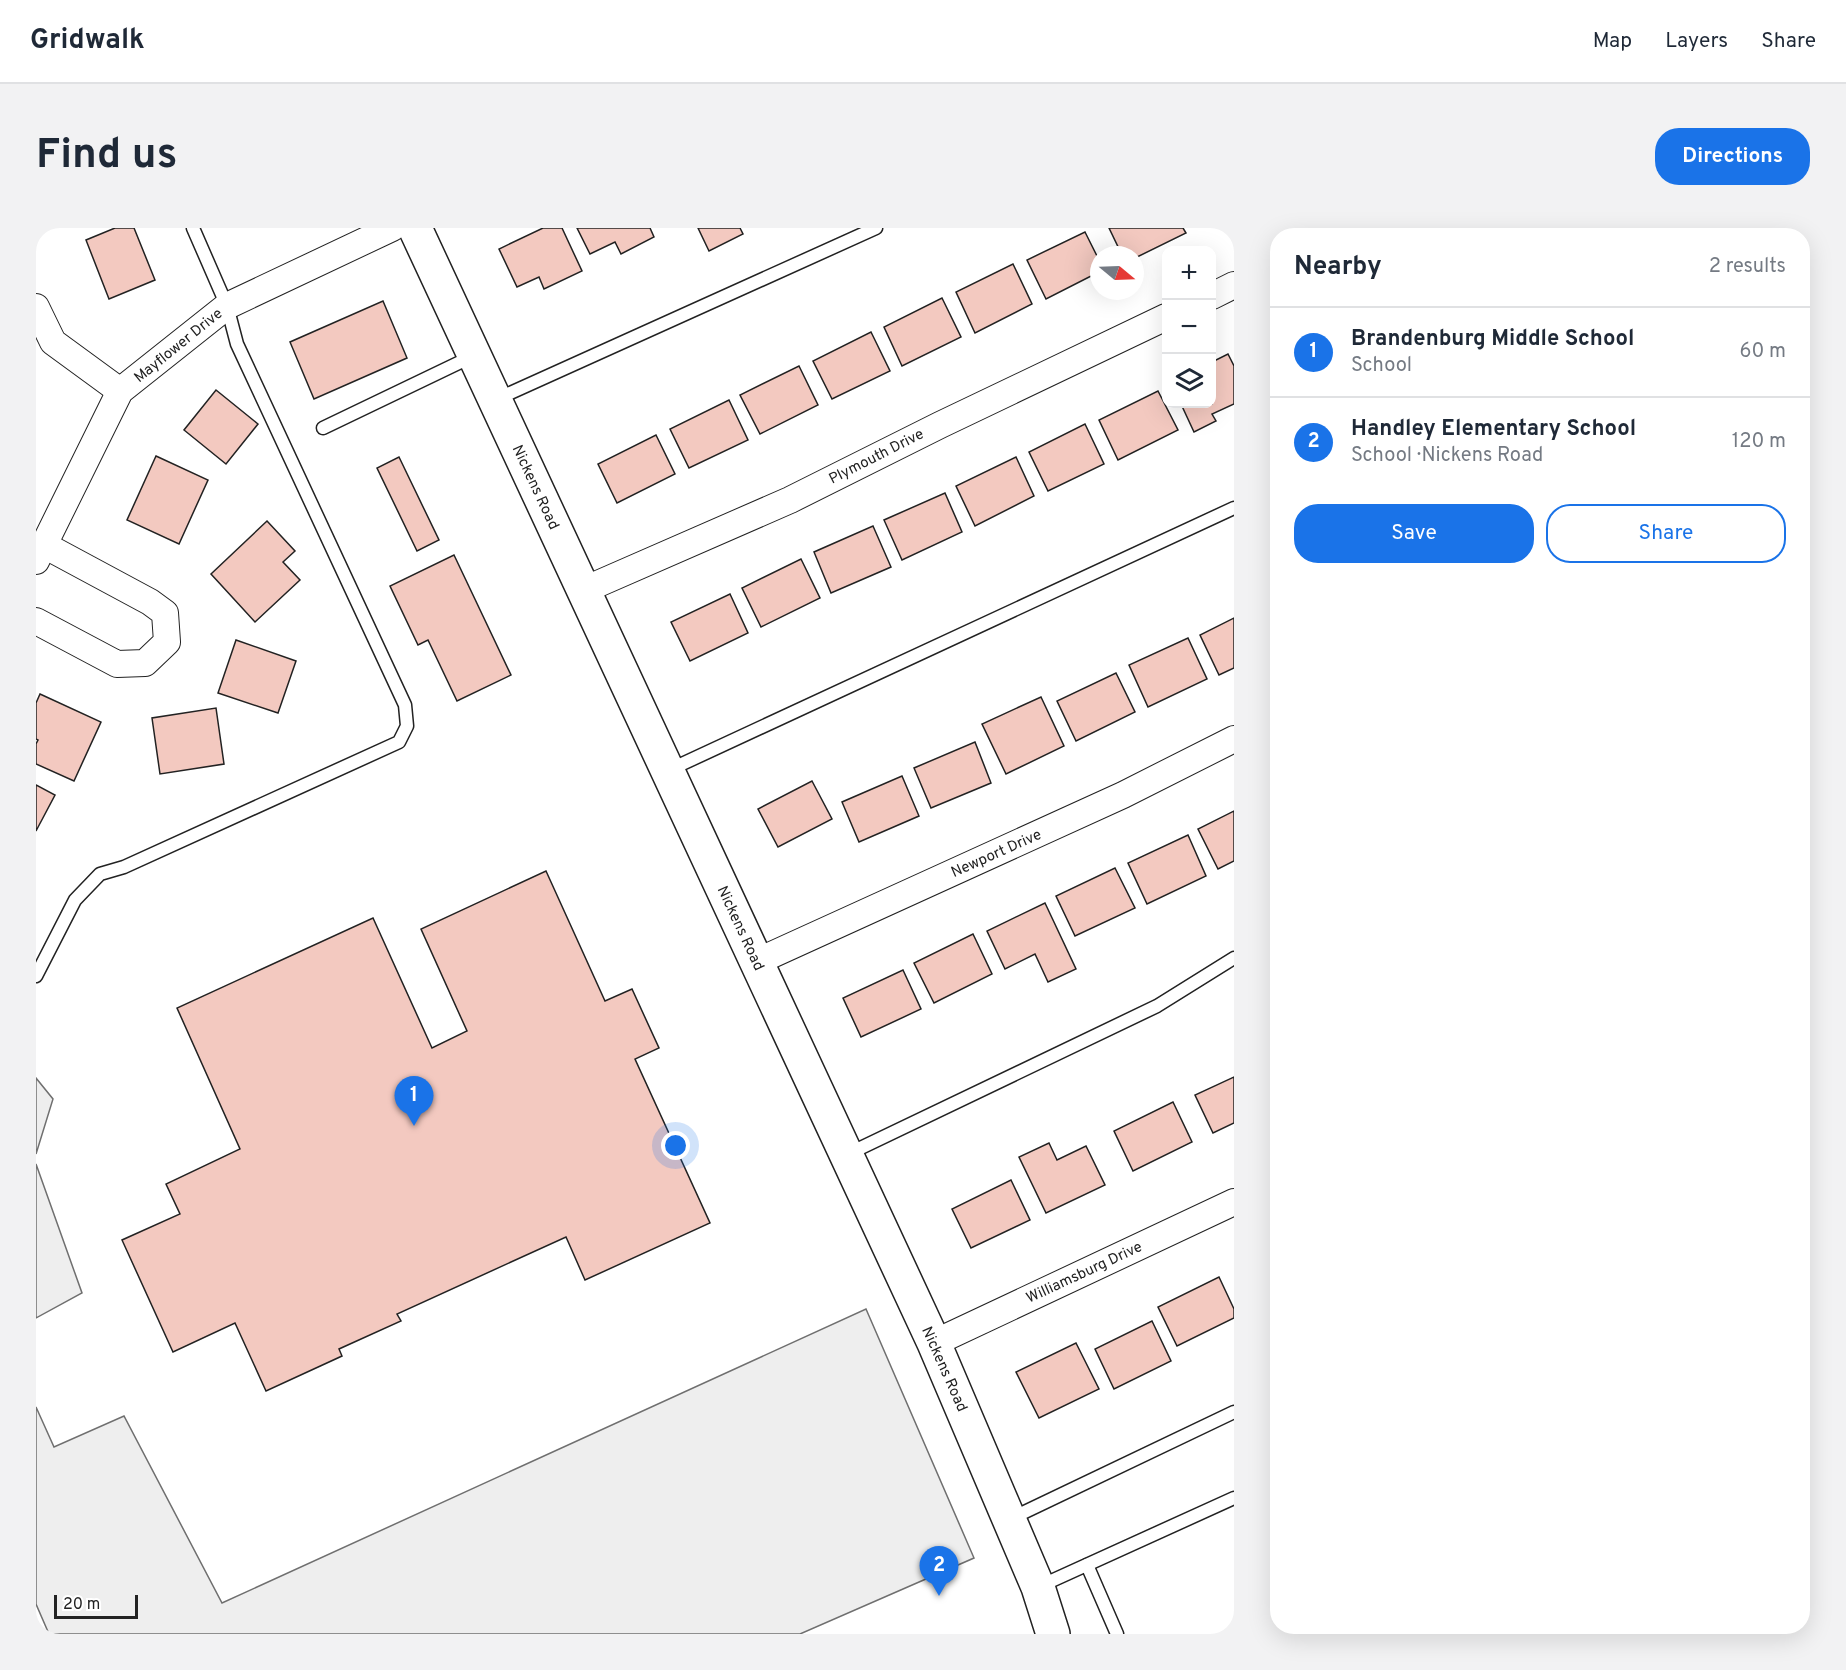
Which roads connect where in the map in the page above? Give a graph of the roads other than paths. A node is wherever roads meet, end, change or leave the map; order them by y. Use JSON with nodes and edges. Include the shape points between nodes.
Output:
{"nodes":[{"id":1,"x":193,"y":228,"type":"edge"},
{"id":2,"x":392,"y":228,"type":"edge"},
{"id":3,"x":415,"y":228,"type":"edge"},
{"id":4,"x":876,"y":228,"type":"edge"},
{"id":5,"x":1234,"y":285,"type":"edge"},
{"id":6,"x":1216,"y":294,"type":"edge"},
{"id":7,"x":227,"y":306,"type":"junction"},
{"id":8,"x":36,"y":307,"type":"edge"},
{"id":9,"x":1162,"y":320,"type":"edge"},
{"id":10,"x":474,"y":355,"type":"junction"},
{"id":11,"x":120,"y":391,"type":"junction"},
{"id":12,"x":496,"y":400,"type":"junction"},
{"id":13,"x":323,"y":429,"type":"dead end"},
{"id":14,"x":1234,"y":508,"type":"edge"},
{"id":15,"x":40,"y":553,"type":"edge"},
{"id":16,"x":584,"y":590,"type":"junction"},
{"id":17,"x":36,"y":621,"type":"edge"},
{"id":18,"x":1234,"y":739,"type":"edge"},
{"id":19,"x":668,"y":771,"type":"junction"},
{"id":20,"x":1234,"y":958,"type":"edge"},
{"id":21,"x":756,"y":962,"type":"junction"},
{"id":22,"x":36,"y":976,"type":"edge"},
{"id":23,"x":847,"y":1155,"type":"junction"},
{"id":24,"x":1234,"y":1202,"type":"edge"},
{"id":25,"x":934,"y":1343,"type":"junction"},
{"id":26,"x":1234,"y":1412,"type":"edge"},
{"id":27,"x":1234,"y":1498,"type":"edge"},
{"id":28,"x":1009,"y":1519,"type":"junction"},
{"id":29,"x":1087,"y":1565,"type":"junction"},
{"id":30,"x":1038,"y":1587,"type":"junction"},
{"id":31,"x":1053,"y":1634,"type":"edge"},
{"id":32,"x":1117,"y":1634,"type":"edge"}],
"edges":[{"from":1,"to":7,"type":"lane"},
{"from":2,"to":7,"type":"street","name":"Mayflower Drive"},
{"from":3,"to":10,"type":"street","name":"Nickens Road"},
{"from":4,"to":12,"type":"lane"},
{"from":5,"to":6,"type":"street"},
{"from":7,"to":11,"type":"street","name":"Mayflower Drive"},
{"from":7,"to":22,"type":"lane","via":[[237,344],[405,705],[407,726],[399,742],[124,867],[100,874],[75,900]]},
{"from":8,"to":11,"type":"street","via":[[53,342]]},
{"from":9,"to":16,"type":"street","name":"Plymouth Drive","via":[[790,500]]},
{"from":10,"to":12,"type":"street","name":"Nickens Road"},
{"from":10,"to":13,"type":"lane"},
{"from":11,"to":15,"type":"street","name":"Mayflower Drive"},
{"from":12,"to":16,"type":"street","name":"Nickens Road"},
{"from":14,"to":19,"type":"lane"},
{"from":15,"to":17,"type":"street","name":"Mayflower Drive","via":[[150,602],[165,613],[167,642],[145,663],[117,664]]},
{"from":16,"to":19,"type":"street","name":"Nickens Road"},
{"from":18,"to":21,"type":"street","name":"Newport Drive","via":[[1123,795]]},
{"from":19,"to":21,"type":"street","name":"Nickens Road"},
{"from":20,"to":23,"type":"lane","via":[[1157,1006]]},
{"from":21,"to":23,"type":"street","name":"Nickens Road"},
{"from":23,"to":25,"type":"street","name":"Nickens Road"},
{"from":24,"to":25,"type":"street","name":"Williamsburg Drive"},
{"from":25,"to":28,"type":"street","name":"Nickens Road"},
{"from":26,"to":28,"type":"lane"},
{"from":27,"to":29,"type":"lane"},
{"from":28,"to":30,"type":"street","name":"Nickens Road"},
{"from":29,"to":30,"type":"lane"},
{"from":29,"to":32,"type":"lane"},
{"from":30,"to":31,"type":"street","name":"Nickens Road"}]}
